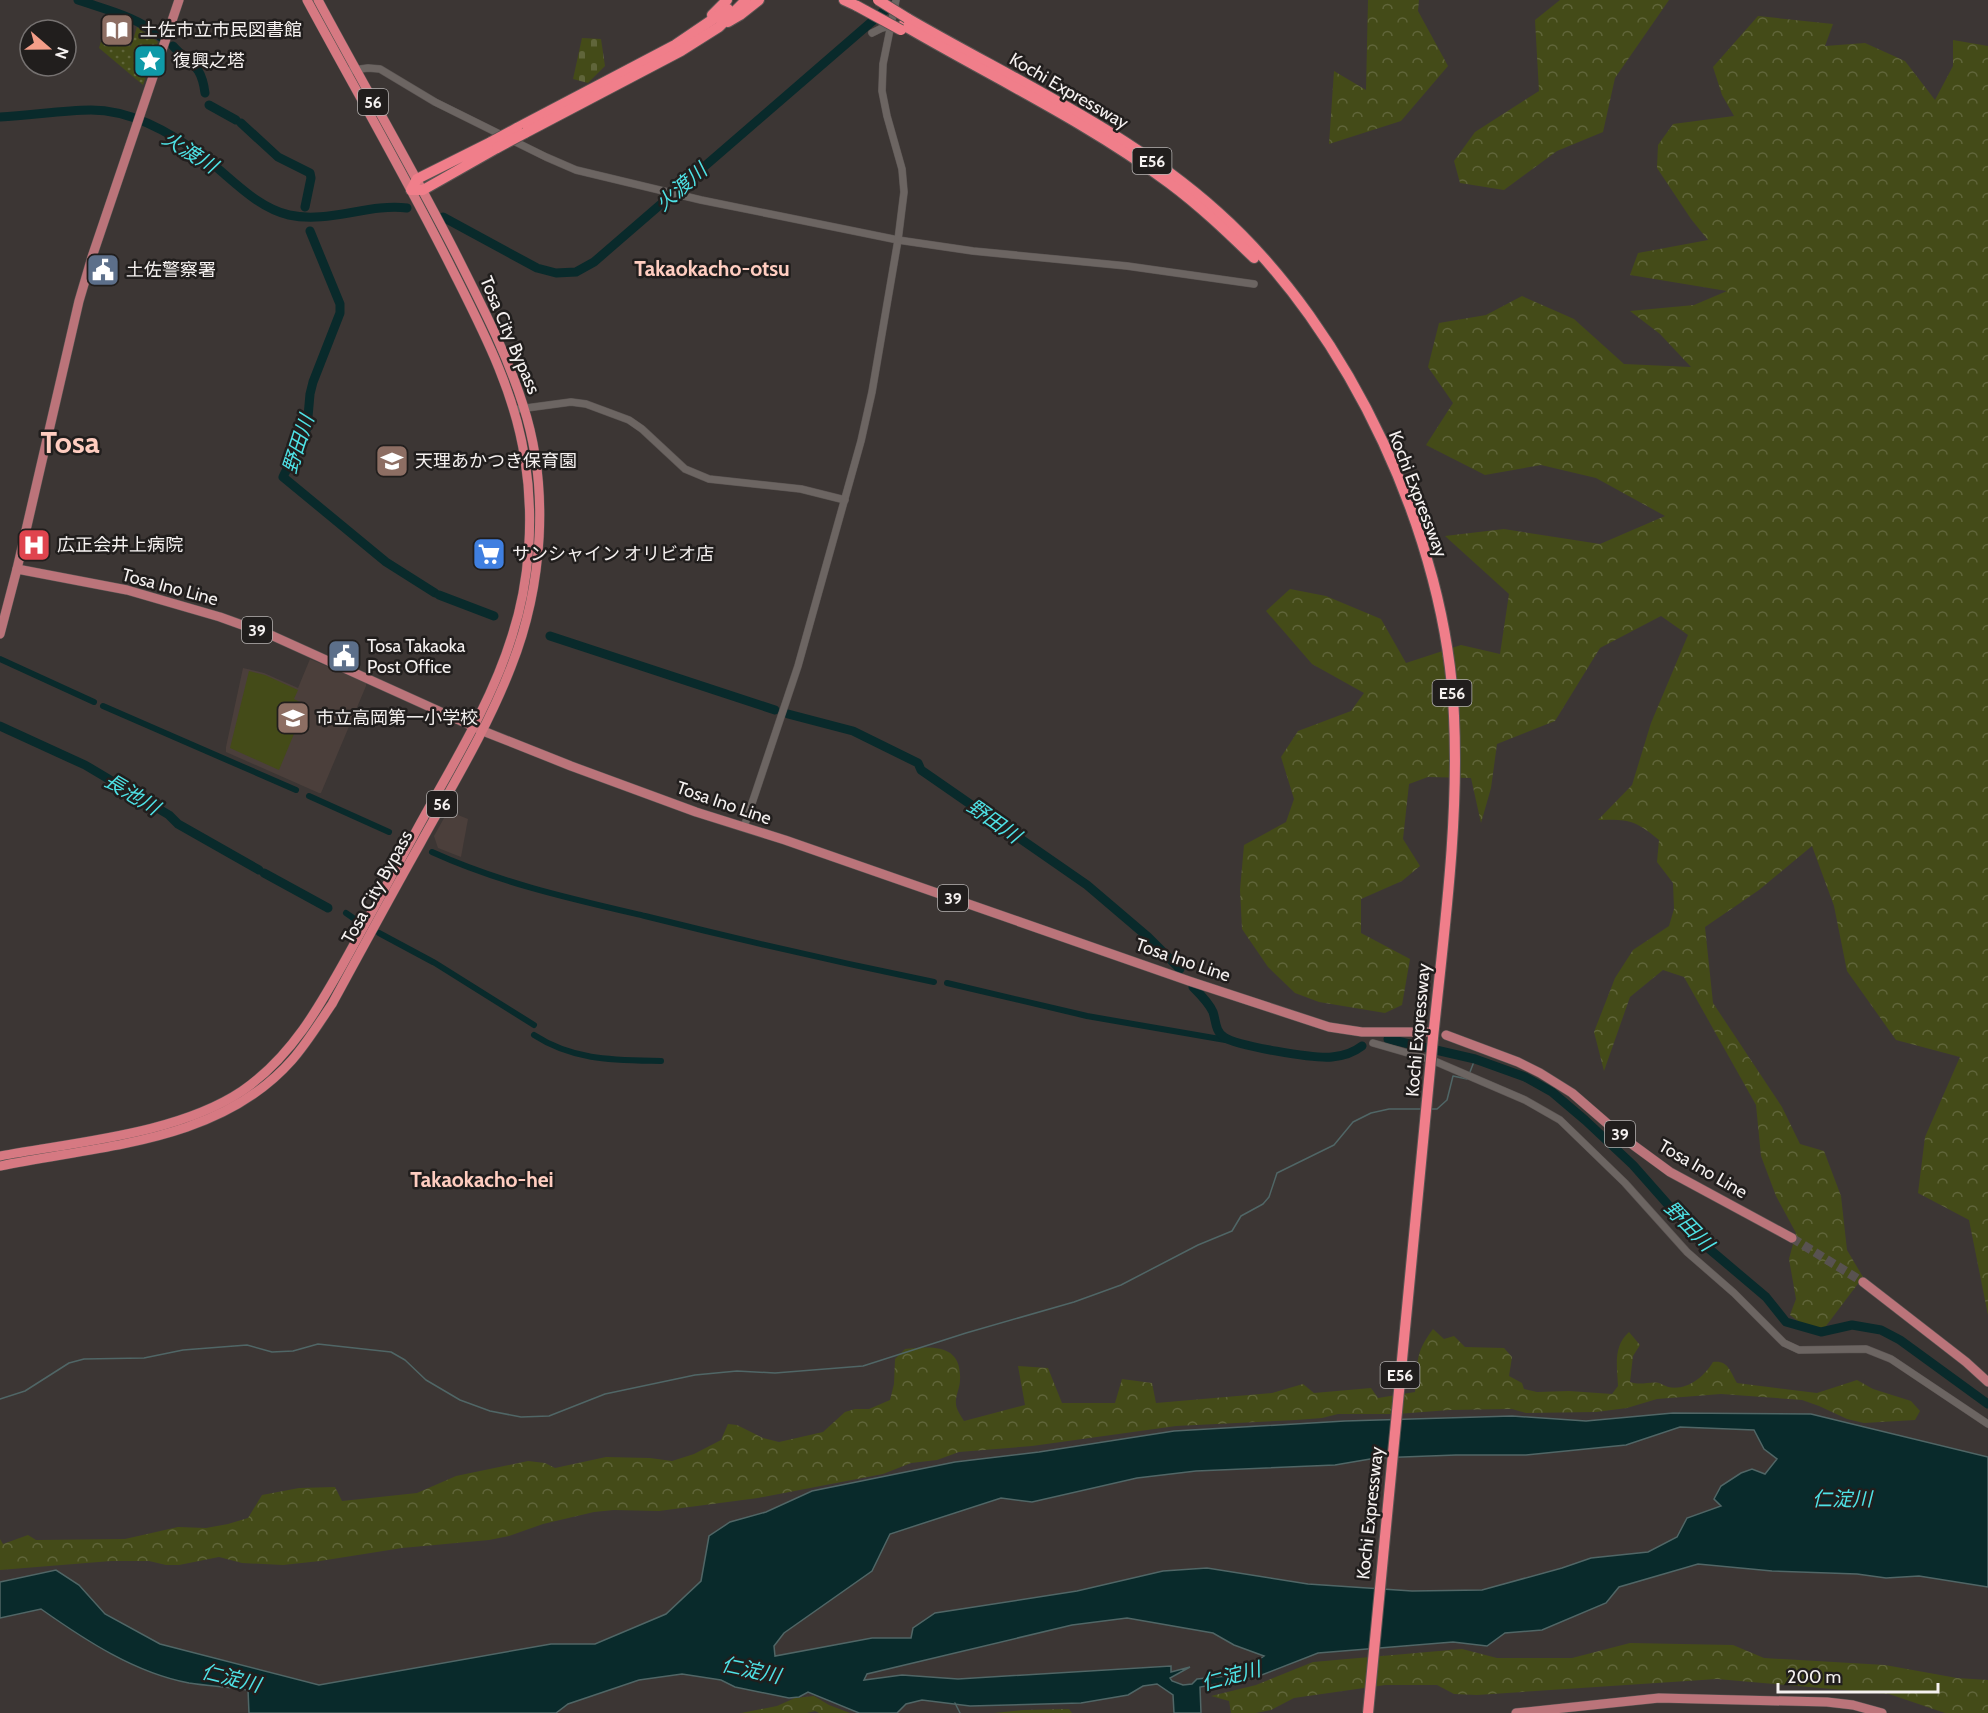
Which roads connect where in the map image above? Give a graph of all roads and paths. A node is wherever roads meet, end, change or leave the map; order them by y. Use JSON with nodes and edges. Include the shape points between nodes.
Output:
{"nodes":[{"id":1,"x":179,"y":0,"type":"edge"},
{"id":2,"x":307,"y":0,"type":"edge"},
{"id":3,"x":318,"y":0,"type":"edge"},
{"id":4,"x":727,"y":0,"type":"edge"},
{"id":5,"x":740,"y":0,"type":"edge"},
{"id":6,"x":746,"y":0,"type":"edge"},
{"id":7,"x":759,"y":0,"type":"edge"},
{"id":8,"x":844,"y":0,"type":"edge"},
{"id":9,"x":878,"y":0,"type":"edge"},
{"id":10,"x":896,"y":0,"type":"edge"},
{"id":11,"x":860,"y":3,"type":"edge"},
{"id":12,"x":900,"y":25,"type":"junction"},
{"id":13,"x":720,"y":27,"type":"junction"},
{"id":14,"x":699,"y":28,"type":"junction"},
{"id":15,"x":872,"y":33,"type":"dead end"},
{"id":16,"x":350,"y":71,"type":"junction"},
{"id":17,"x":521,"y":130,"type":"junction"},
{"id":18,"x":494,"y":145,"type":"junction"},
{"id":19,"x":417,"y":179,"type":"junction"},
{"id":20,"x":411,"y":190,"type":"junction"},
{"id":21,"x":423,"y":190,"type":"junction"},
{"id":22,"x":898,"y":240,"type":"junction"},
{"id":23,"x":1254,"y":284,"type":"dead end"},
{"id":24,"x":1343,"y":368,"type":"junction"},
{"id":25,"x":519,"y":409,"type":"junction"},
{"id":26,"x":844,"y":500,"type":"junction"},
{"id":27,"x":17,"y":569,"type":"junction"},
{"id":28,"x":0,"y":633,"type":"edge"},
{"id":29,"x":478,"y":729,"type":"junction"},
{"id":30,"x":744,"y":827,"type":"junction"},
{"id":31,"x":1431,"y":1035,"type":"junction"},
{"id":32,"x":1446,"y":1035,"type":"dead end"},
{"id":33,"x":1373,"y":1043,"type":"dead end"},
{"id":34,"x":0,"y":1156,"type":"edge"},
{"id":35,"x":0,"y":1166,"type":"edge"},
{"id":36,"x":1791,"y":1238,"type":"tunnel mouth"},
{"id":37,"x":1863,"y":1282,"type":"tunnel mouth"},
{"id":38,"x":1988,"y":1382,"type":"edge"},
{"id":39,"x":1988,"y":1424,"type":"edge"},
{"id":40,"x":1368,"y":1713,"type":"edge"},
{"id":41,"x":1516,"y":1713,"type":"edge"},
{"id":42,"x":1882,"y":1713,"type":"edge"}],
"edges":[{"from":1,"to":27,"type":"main road","via":[[79,301]]},
{"from":2,"to":16,"type":"highway","name":"Tosa City Bypass","number":"56"},
{"from":3,"to":16,"type":"highway","name":"Tosa City Bypass","number":"56"},
{"from":4,"to":14,"type":"highway"},
{"from":5,"to":14,"type":"highway"},
{"from":6,"to":13,"type":"highway"},
{"from":7,"to":13,"type":"highway"},
{"from":8,"to":11,"type":"highway"},
{"from":9,"to":12,"type":"highway","name":"Kochi Expressway","number":"E56","bridge":true},
{"from":10,"to":12,"type":"street"},
{"from":11,"to":12,"type":"highway","bridge":true},
{"from":12,"to":15,"type":"street"},
{"from":12,"to":22,"type":"street","via":[[883,64],[882,91],[902,169],[904,192]]},
{"from":12,"to":24,"type":"highway","name":"Kochi Expressway","number":"E56","via":[[1119,149],[1168,183],[1214,219],[1263,267]]},
{"from":12,"to":24,"type":"highway","name":"Kochi Expressway","number":"E56","via":[[1071,109],[1124,141],[1201,197],[1269,264],[1311,317]]},
{"from":13,"to":17,"type":"highway","via":[[681,51]]},
{"from":14,"to":17,"type":"highway"},
{"from":16,"to":19,"type":"highway","name":"Tosa City Bypass","number":"56"},
{"from":16,"to":20,"type":"highway","name":"Tosa City Bypass","number":"56"},
{"from":16,"to":22,"type":"street","via":[[380,69],[435,102],[576,170],[796,221]]},
{"from":17,"to":18,"type":"highway","bridge":true},
{"from":18,"to":19,"type":"highway"},
{"from":18,"to":21,"type":"highway"},
{"from":19,"to":20,"type":"highway"},
{"from":19,"to":21,"type":"highway","name":"Tosa City Bypass","number":"56"},
{"from":20,"to":21,"type":"highway"},
{"from":20,"to":25,"type":"highway","name":"Tosa City Bypass","number":"56"},
{"from":21,"to":25,"type":"highway","name":"Tosa City Bypass","number":"56","via":[[494,330],[510,367]]},
{"from":22,"to":23,"type":"street"},
{"from":22,"to":26,"type":"street","via":[[872,392]]},
{"from":24,"to":31,"type":"highway","name":"Kochi Expressway","number":"E56","via":[[1395,470],[1420,536],[1436,592],[1452,682],[1453,824]]},
{"from":25,"to":26,"type":"street","via":[[572,402],[586,404],[629,420],[685,469],[709,479],[801,489]]},
{"from":25,"to":29,"type":"highway","name":"Tosa City Bypass","number":"56","via":[[529,492],[526,573],[513,634]]},
{"from":26,"to":30,"type":"street","via":[[786,707]]},
{"from":27,"to":28,"type":"main road"},
{"from":27,"to":29,"type":"main road","name":"Tosa Ino Line","number":"39","via":[[127,590],[220,617],[273,636]]},
{"from":29,"to":30,"type":"main road","name":"Tosa Ino Line","number":"39"},
{"from":29,"to":34,"type":"highway","name":"Tosa City Bypass","number":"56","via":[[318,1009],[283,1056],[262,1075],[224,1102],[188,1118]]},
{"from":29,"to":35,"type":"highway","name":"Tosa City Bypass","number":"56","via":[[332,1004],[292,1060],[270,1082],[228,1110],[191,1127]]},
{"from":30,"to":31,"type":"main road","name":"Tosa Ino Line","number":"39","via":[[1329,1027]]},
{"from":31,"to":40,"type":"highway","name":"Kochi Expressway","number":"E56","bridge":true},
{"from":32,"to":36,"type":"main road","name":"Tosa Ino Line","number":"39","via":[[1540,1073],[1572,1093],[1670,1172]]},
{"from":33,"to":39,"type":"street","via":[[1432,1060],[1525,1100],[1560,1120],[1625,1183],[1687,1252],[1784,1343],[1799,1350],[1858,1348],[1880,1353]]},
{"from":37,"to":38,"type":"main road"},
{"from":41,"to":42,"type":"main road","via":[[1659,1698],[1827,1702]]}]}
